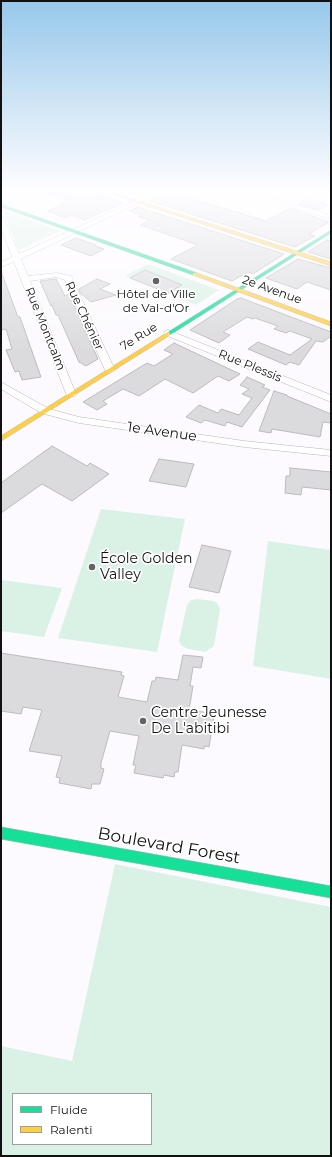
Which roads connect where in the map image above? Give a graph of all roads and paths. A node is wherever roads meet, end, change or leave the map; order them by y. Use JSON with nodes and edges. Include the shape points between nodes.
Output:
{"nodes":[{"id":1,"x":11,"y":243,"type":"edge"},
{"id":2,"x":48,"y":243,"type":"edge"},
{"id":3,"x":109,"y":243,"type":"edge"},
{"id":4,"x":266,"y":243,"type":"edge"},
{"id":5,"x":312,"y":243,"type":"edge"},
{"id":6,"x":296,"y":253,"type":"junction"},
{"id":7,"x":17,"y":258,"type":"junction"},
{"id":8,"x":331,"y":264,"type":"edge"},
{"id":9,"x":1,"y":265,"type":"edge"},
{"id":10,"x":25,"y":279,"type":"junction"},
{"id":11,"x":235,"y":290,"type":"junction"},
{"id":12,"x":331,"y":324,"type":"edge"},
{"id":13,"x":168,"y":333,"type":"junction"},
{"id":14,"x":110,"y":370,"type":"junction"},
{"id":15,"x":1,"y":385,"type":"edge"},
{"id":16,"x":71,"y":394,"type":"junction"},
{"id":17,"x":331,"y":398,"type":"edge"},
{"id":18,"x":46,"y":411,"type":"junction"},
{"id":19,"x":1,"y":438,"type":"edge"},
{"id":20,"x":331,"y":453,"type":"edge"},
{"id":21,"x":1,"y":833,"type":"edge"},
{"id":22,"x":331,"y":892,"type":"edge"}],
"edges":[{"from":1,"to":7,"type":"street","name":"Rue Montcalm"},
{"from":2,"to":7,"type":"street"},
{"from":3,"to":11,"type":"street","name":"2e Avenue"},
{"from":4,"to":6,"type":"street"},
{"from":5,"to":6,"type":"street","name":"7e Rue"},
{"from":6,"to":8,"type":"street"},
{"from":6,"to":11,"type":"street","name":"7e Rue"},
{"from":7,"to":9,"type":"street"},
{"from":7,"to":10,"type":"street","name":"Rue Montcalm"},
{"from":10,"to":14,"type":"street","name":"Rue Chénier","via":[[57,275],[68,278]]},
{"from":10,"to":16,"type":"street","name":"Rue Montcalm"},
{"from":11,"to":12,"type":"street","name":"2e Avenue"},
{"from":11,"to":13,"type":"street","name":"7e Rue"},
{"from":13,"to":14,"type":"street","name":"7e Rue"},
{"from":13,"to":17,"type":"street","name":"Rue Plessis"},
{"from":14,"to":16,"type":"street","name":"7e Rue"},
{"from":15,"to":18,"type":"street","name":"1e Avenue"},
{"from":16,"to":18,"type":"street","name":"7e Rue"},
{"from":18,"to":19,"type":"street","name":"7e Rue"},
{"from":18,"to":20,"type":"street","name":"1e Avenue","via":[[78,420],[138,429]]},
{"from":21,"to":22,"type":"street","name":"Boulevard Forest"}]}
